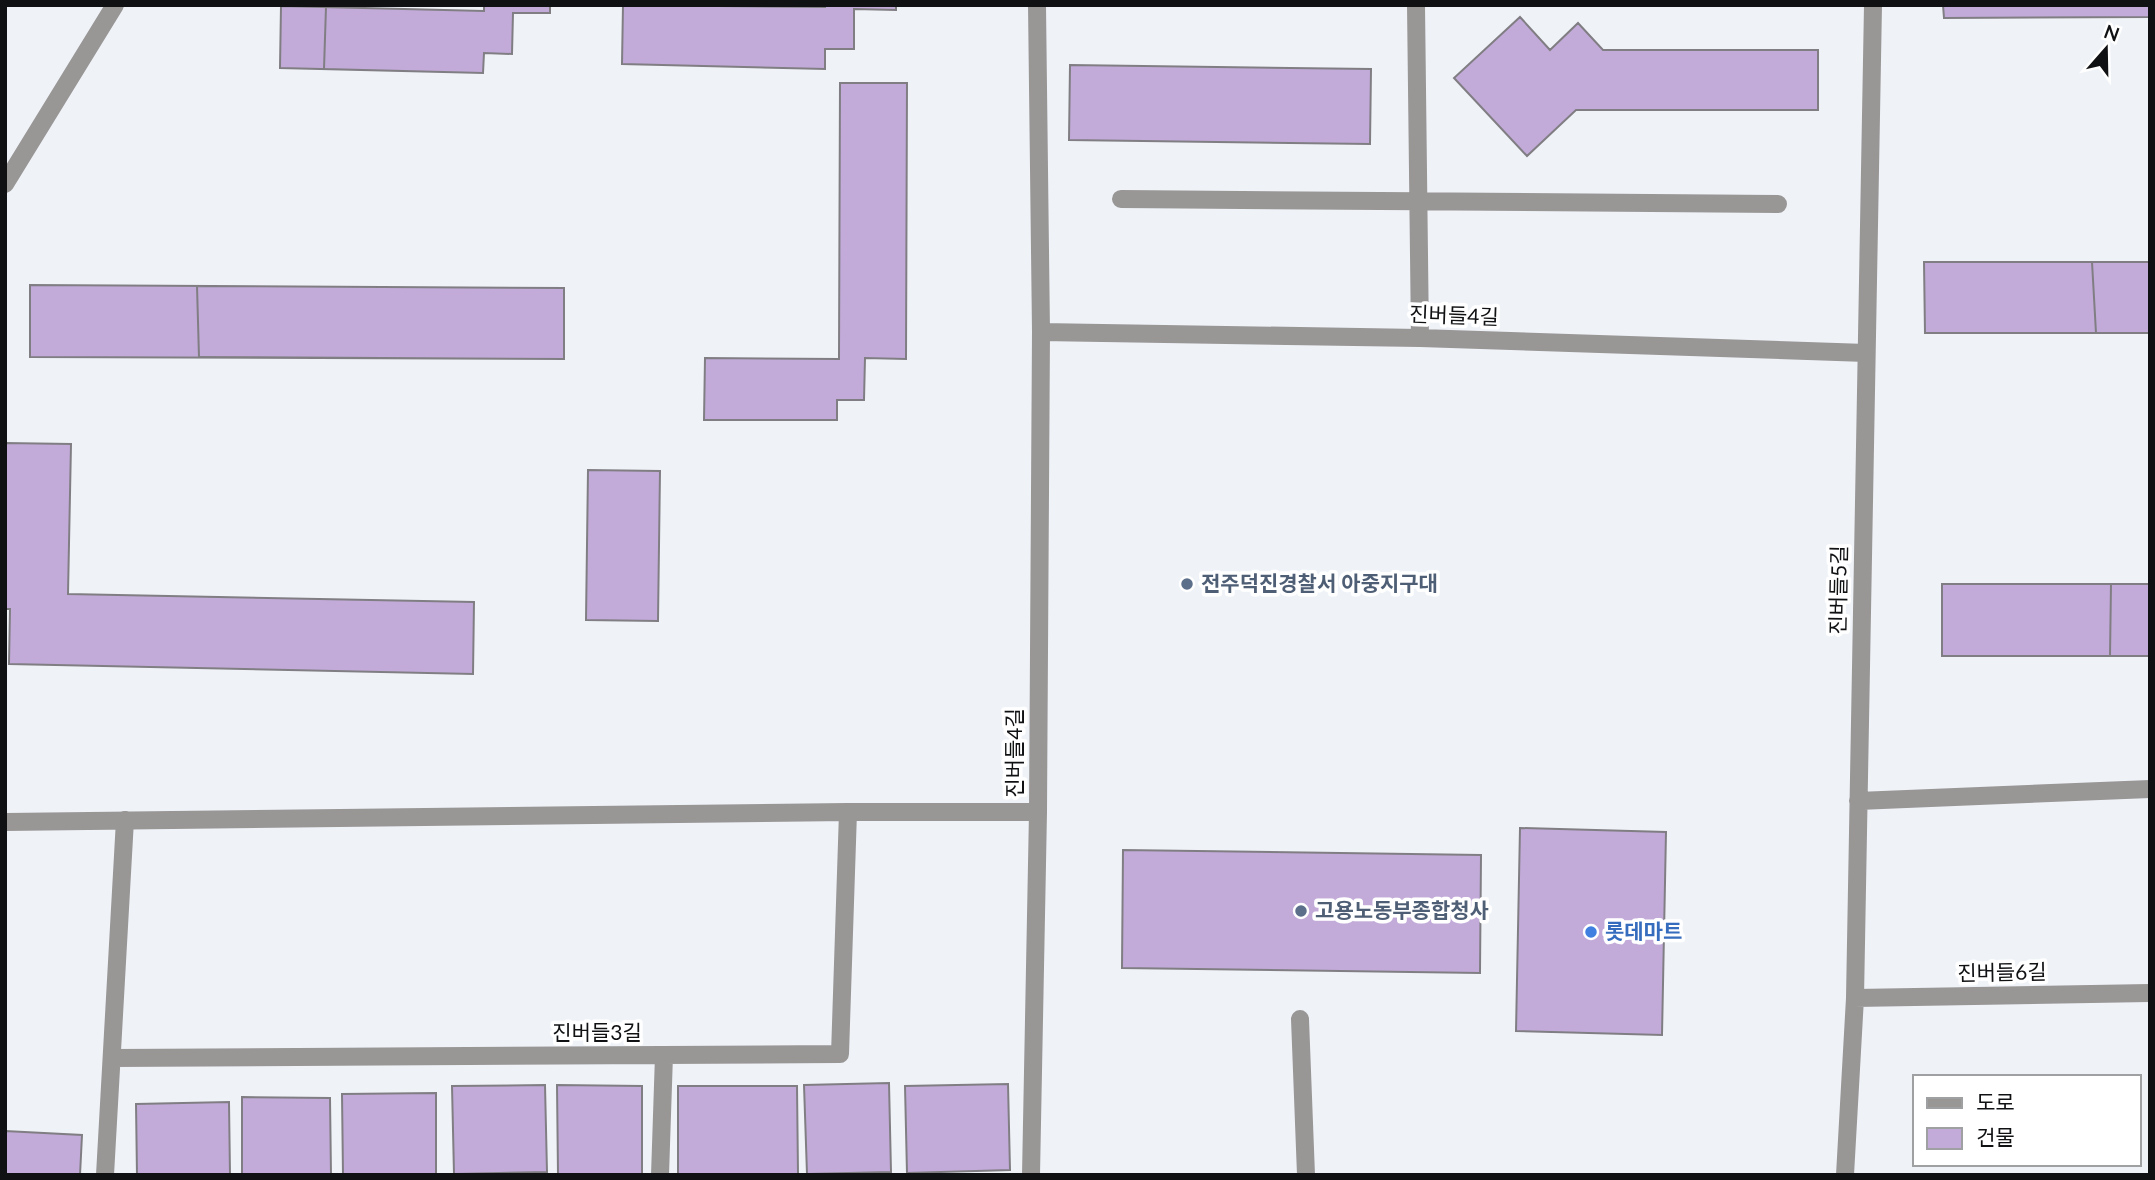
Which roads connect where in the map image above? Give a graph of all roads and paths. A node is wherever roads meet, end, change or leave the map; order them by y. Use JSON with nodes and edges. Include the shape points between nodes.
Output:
{"nodes":[{"id":1,"x":115,"y":5,"type":"edge"},
{"id":2,"x":1037,"y":5,"type":"edge"},
{"id":3,"x":1416,"y":5,"type":"edge"},
{"id":4,"x":1873,"y":5,"type":"edge"},
{"id":5,"x":13,"y":161,"type":"edge"},
{"id":6,"x":5,"y":184,"type":"edge"},
{"id":7,"x":1121,"y":199,"type":"dead end"},
{"id":8,"x":1419,"y":202,"type":"junction"},
{"id":9,"x":1778,"y":204,"type":"dead end"},
{"id":10,"x":1041,"y":332,"type":"junction"},
{"id":11,"x":1420,"y":338,"type":"junction"},
{"id":12,"x":1866,"y":353,"type":"junction"},
{"id":13,"x":2150,"y":789,"type":"edge"},
{"id":14,"x":1858,"y":801,"type":"junction"},
{"id":15,"x":848,"y":812,"type":"junction"},
{"id":16,"x":1038,"y":812,"type":"junction"},
{"id":17,"x":125,"y":820,"type":"junction"},
{"id":18,"x":5,"y":822,"type":"edge"},
{"id":19,"x":2150,"y":993,"type":"edge"},
{"id":20,"x":1854,"y":998,"type":"junction"},
{"id":21,"x":1300,"y":1018,"type":"dead end"},
{"id":22,"x":664,"y":1055,"type":"junction"},
{"id":23,"x":112,"y":1058,"type":"junction"},
{"id":24,"x":105,"y":1175,"type":"edge"},
{"id":25,"x":660,"y":1175,"type":"edge"},
{"id":26,"x":1031,"y":1175,"type":"edge"},
{"id":27,"x":1306,"y":1175,"type":"edge"},
{"id":28,"x":1845,"y":1175,"type":"edge"}],
"edges":[{"from":1,"to":5,"type":"street"},
{"from":2,"to":10,"type":"street","name":"진버들4길"},
{"from":3,"to":8,"type":"street"},
{"from":4,"to":12,"type":"street","name":"진버들5길"},
{"from":5,"to":6,"type":"street"},
{"from":7,"to":8,"type":"street"},
{"from":8,"to":9,"type":"street"},
{"from":8,"to":11,"type":"street"},
{"from":10,"to":11,"type":"street","name":"진버들4길"},
{"from":10,"to":16,"type":"street","name":"진버들4길"},
{"from":11,"to":12,"type":"street","name":"진버들4길"},
{"from":12,"to":14,"type":"street","name":"진버들5길"},
{"from":13,"to":14,"type":"street"},
{"from":14,"to":20,"type":"street","name":"진버들5길"},
{"from":15,"to":16,"type":"street"},
{"from":15,"to":17,"type":"street"},
{"from":15,"to":22,"type":"street","name":"진버들3길","via":[[840,1054]]},
{"from":16,"to":26,"type":"street","name":"진버들4길"},
{"from":17,"to":18,"type":"street"},
{"from":17,"to":23,"type":"street"},
{"from":19,"to":20,"type":"street","name":"진버들6길"},
{"from":20,"to":28,"type":"street","name":"진버들5길"},
{"from":21,"to":27,"type":"street"},
{"from":22,"to":23,"type":"street","name":"진버들3길"},
{"from":22,"to":25,"type":"street"},
{"from":23,"to":24,"type":"street"}]}
